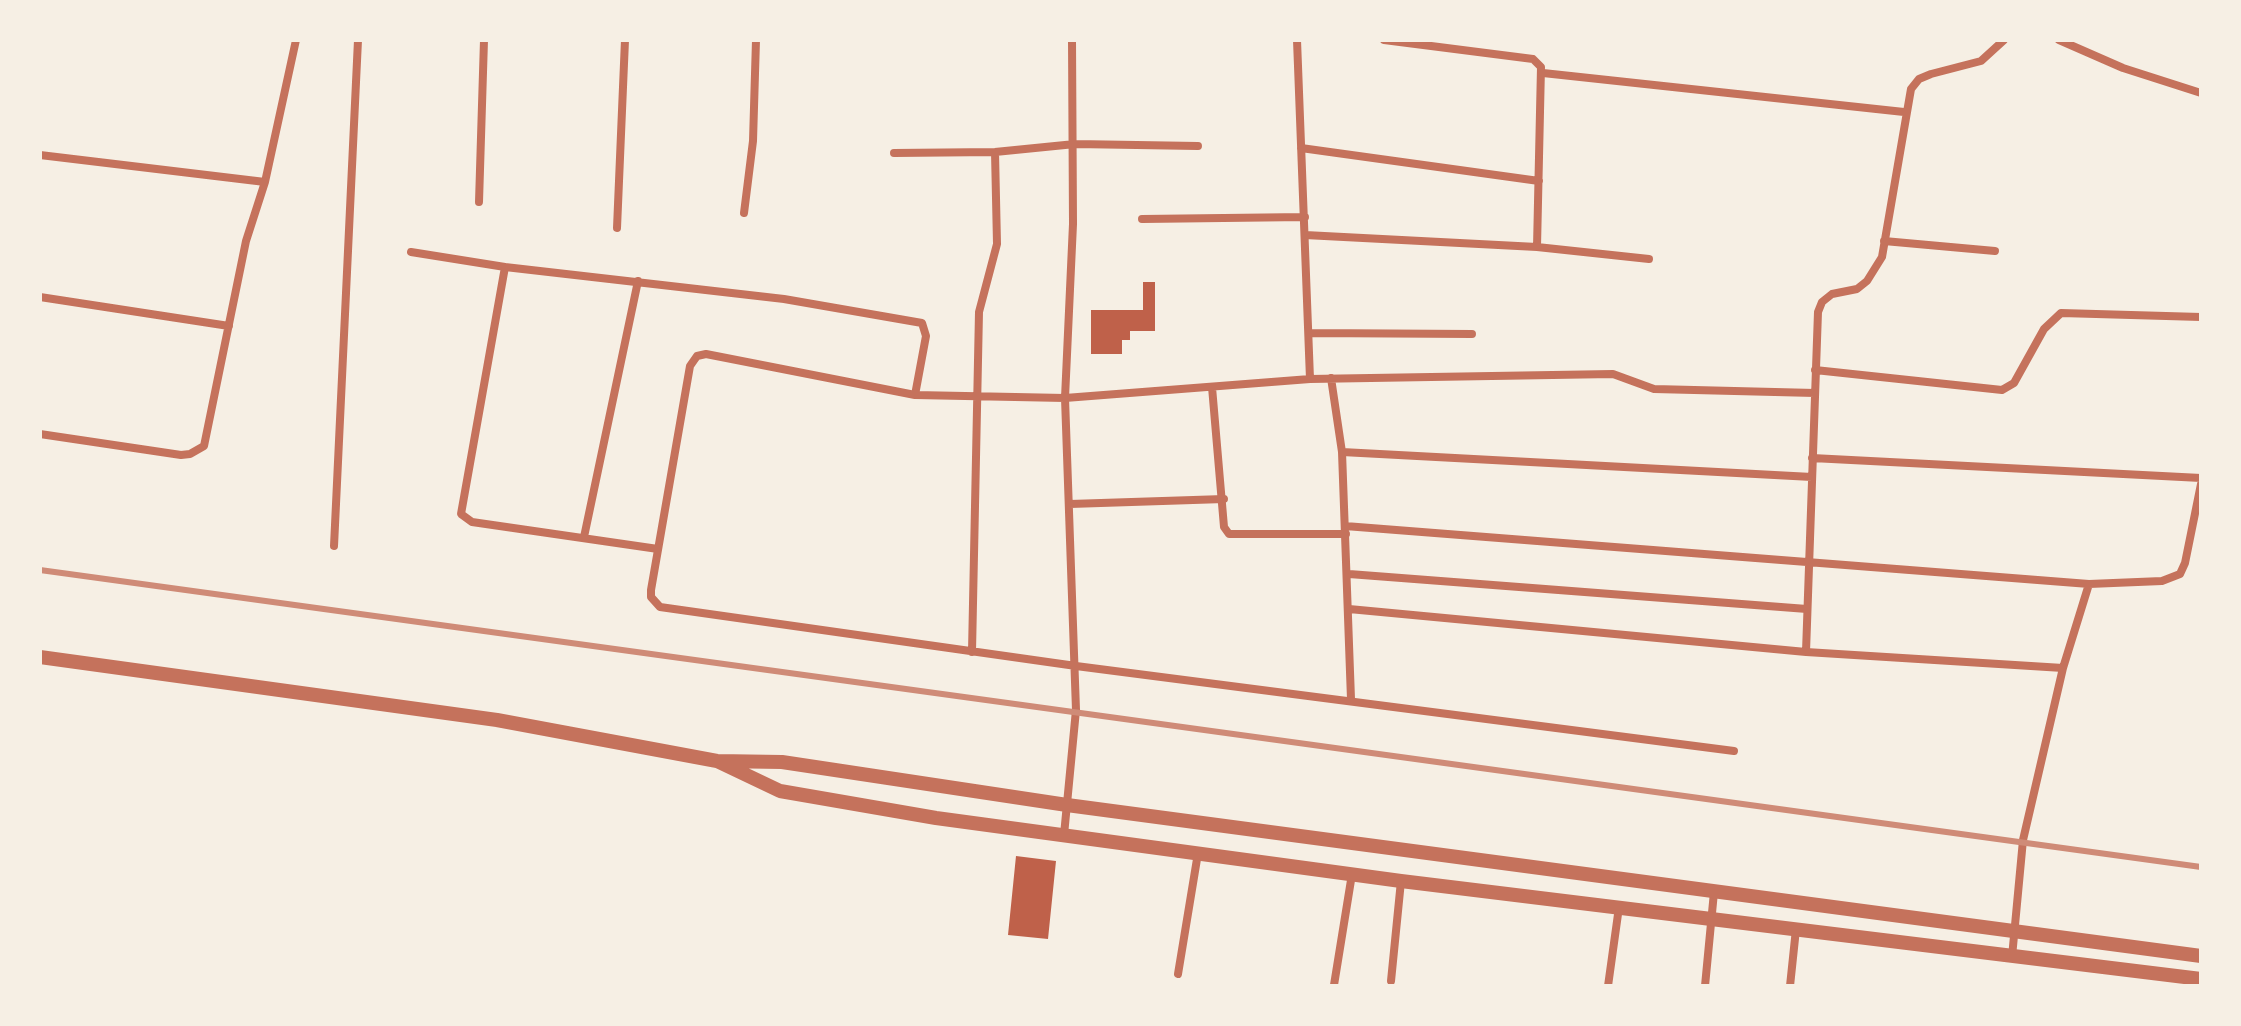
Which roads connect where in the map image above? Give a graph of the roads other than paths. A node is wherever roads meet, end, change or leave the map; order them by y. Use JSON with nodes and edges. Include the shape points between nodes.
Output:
{"nodes":[{"id":1,"x":296,"y":40,"type":"edge"},
{"id":2,"x":358,"y":40,"type":"edge"},
{"id":3,"x":484,"y":40,"type":"edge"},
{"id":4,"x":625,"y":40,"type":"edge"},
{"id":5,"x":756,"y":40,"type":"edge"},
{"id":6,"x":1072,"y":40,"type":"edge"},
{"id":7,"x":1297,"y":40,"type":"edge"},
{"id":8,"x":1384,"y":40,"type":"edge"},
{"id":9,"x":2004,"y":40,"type":"edge"},
{"id":10,"x":2059,"y":40,"type":"edge"},
{"id":11,"x":1543,"y":73,"type":"junction"},
{"id":12,"x":2201,"y":93,"type":"edge"},
{"id":13,"x":1904,"y":112,"type":"junction"},
{"id":14,"x":1075,"y":144,"type":"junction"},
{"id":15,"x":1198,"y":146,"type":"dead end"},
{"id":16,"x":1301,"y":148,"type":"junction"},
{"id":17,"x":995,"y":152,"type":"junction"},
{"id":18,"x":894,"y":153,"type":"dead end"},
{"id":19,"x":40,"y":155,"type":"edge"},
{"id":20,"x":1539,"y":181,"type":"junction"},
{"id":21,"x":265,"y":182,"type":"junction"},
{"id":22,"x":479,"y":202,"type":"dead end"},
{"id":23,"x":744,"y":213,"type":"dead end"},
{"id":24,"x":1305,"y":217,"type":"junction"},
{"id":25,"x":1142,"y":219,"type":"dead end"},
{"id":26,"x":617,"y":228,"type":"dead end"},
{"id":27,"x":1305,"y":235,"type":"junction"},
{"id":28,"x":1884,"y":241,"type":"junction"},
{"id":29,"x":1537,"y":247,"type":"junction"},
{"id":30,"x":1995,"y":251,"type":"dead end"},
{"id":31,"x":411,"y":252,"type":"dead end"},
{"id":32,"x":1649,"y":259,"type":"dead end"},
{"id":33,"x":505,"y":267,"type":"junction"},
{"id":34,"x":638,"y":281,"type":"junction"},
{"id":35,"x":40,"y":297,"type":"edge"},
{"id":36,"x":2201,"y":317,"type":"edge"},
{"id":37,"x":229,"y":326,"type":"junction"},
{"id":38,"x":1309,"y":333,"type":"junction"},
{"id":39,"x":1472,"y":334,"type":"dead end"},
{"id":40,"x":1815,"y":370,"type":"junction"},
{"id":41,"x":1331,"y":378,"type":"junction"},
{"id":42,"x":1310,"y":379,"type":"junction"},
{"id":43,"x":1212,"y":387,"type":"junction"},
{"id":44,"x":1815,"y":393,"type":"junction"},
{"id":45,"x":976,"y":394,"type":"junction"},
{"id":46,"x":915,"y":395,"type":"junction"},
{"id":47,"x":1065,"y":398,"type":"junction"},
{"id":48,"x":40,"y":434,"type":"edge"},
{"id":49,"x":1342,"y":452,"type":"junction"},
{"id":50,"x":1812,"y":458,"type":"junction"},
{"id":51,"x":1812,"y":477,"type":"junction"},
{"id":52,"x":2201,"y":481,"type":"edge"},
{"id":53,"x":1224,"y":499,"type":"junction"},
{"id":54,"x":1070,"y":504,"type":"junction"},
{"id":55,"x":1346,"y":530,"type":"junction"},
{"id":56,"x":584,"y":537,"type":"junction"},
{"id":57,"x":334,"y":546,"type":"dead end"},
{"id":58,"x":658,"y":549,"type":"junction"},
{"id":59,"x":1809,"y":563,"type":"junction"},
{"id":60,"x":1349,"y":574,"type":"junction"},
{"id":61,"x":2089,"y":584,"type":"junction"},
{"id":62,"x":1349,"y":609,"type":"junction"},
{"id":63,"x":1807,"y":609,"type":"junction"},
{"id":64,"x":972,"y":652,"type":"junction"},
{"id":65,"x":1806,"y":652,"type":"junction"},
{"id":66,"x":40,"y":657,"type":"edge"},
{"id":67,"x":1076,"y":666,"type":"junction"},
{"id":68,"x":2063,"y":668,"type":"junction"},
{"id":69,"x":1351,"y":699,"type":"junction"},
{"id":70,"x":1734,"y":751,"type":"dead end"},
{"id":71,"x":717,"y":761,"type":"junction"},
{"id":72,"x":1067,"y":805,"type":"junction"},
{"id":73,"x":1064,"y":835,"type":"junction"},
{"id":74,"x":1198,"y":853,"type":"junction"},
{"id":75,"x":1353,"y":873,"type":"junction"},
{"id":76,"x":1401,"y":881,"type":"junction"},
{"id":77,"x":1714,"y":892,"type":"junction"},
{"id":78,"x":1619,"y":907,"type":"junction"},
{"id":79,"x":1712,"y":917,"type":"junction"},
{"id":80,"x":1796,"y":929,"type":"junction"},
{"id":81,"x":2013,"y":934,"type":"junction"},
{"id":82,"x":2201,"y":956,"type":"edge"},
{"id":83,"x":2012,"y":957,"type":"junction"},
{"id":84,"x":1178,"y":974,"type":"dead end"},
{"id":85,"x":2201,"y":979,"type":"edge"},
{"id":86,"x":1391,"y":981,"type":"dead end"},
{"id":87,"x":1334,"y":985,"type":"edge"},
{"id":88,"x":1608,"y":986,"type":"edge"},
{"id":89,"x":1705,"y":986,"type":"edge"},
{"id":90,"x":1790,"y":986,"type":"edge"}],
"edges":[{"from":1,"to":21,"type":"street"},
{"from":2,"to":57,"type":"street"},
{"from":3,"to":22,"type":"street"},
{"from":4,"to":26,"type":"street"},
{"from":5,"to":23,"type":"street"},
{"from":6,"to":14,"type":"street"},
{"from":7,"to":16,"type":"street"},
{"from":8,"to":11,"type":"street","via":[[1533,59]]},
{"from":9,"to":13,"type":"street","via":[[1981,61],[1919,79]]},
{"from":10,"to":12,"type":"street"},
{"from":11,"to":13,"type":"street"},
{"from":11,"to":20,"type":"street"},
{"from":13,"to":28,"type":"street"},
{"from":14,"to":15,"type":"street"},
{"from":14,"to":17,"type":"street"},
{"from":14,"to":47,"type":"street"},
{"from":16,"to":20,"type":"street"},
{"from":16,"to":24,"type":"street"},
{"from":17,"to":18,"type":"street"},
{"from":17,"to":45,"type":"street","via":[[997,244],[979,312]]},
{"from":19,"to":21,"type":"street"},
{"from":20,"to":29,"type":"street"},
{"from":21,"to":37,"type":"street","via":[[246,241]]},
{"from":24,"to":25,"type":"street"},
{"from":24,"to":27,"type":"street"},
{"from":27,"to":29,"type":"street"},
{"from":27,"to":38,"type":"street"},
{"from":28,"to":30,"type":"street"},
{"from":28,"to":40,"type":"street","via":[[1882,257],[1867,281],[1822,302]]},
{"from":29,"to":32,"type":"street"},
{"from":31,"to":33,"type":"street"},
{"from":33,"to":34,"type":"street"},
{"from":33,"to":56,"type":"street","via":[[461,514],[472,522]]},
{"from":34,"to":46,"type":"street","via":[[922,323],[926,336]]},
{"from":34,"to":56,"type":"street"},
{"from":35,"to":37,"type":"street"},
{"from":36,"to":40,"type":"street","via":[[2061,313],[2044,329],[2014,383],[2002,390]]},
{"from":37,"to":48,"type":"street","via":[[207,440],[198,451],[181,455]]},
{"from":38,"to":39,"type":"street"},
{"from":38,"to":42,"type":"street"},
{"from":40,"to":44,"type":"street"},
{"from":41,"to":42,"type":"street"},
{"from":41,"to":44,"type":"street","via":[[1613,374],[1654,389]]},
{"from":41,"to":49,"type":"street"},
{"from":42,"to":43,"type":"street"},
{"from":43,"to":47,"type":"street"},
{"from":43,"to":53,"type":"street"},
{"from":44,"to":50,"type":"street"},
{"from":45,"to":46,"type":"street"},
{"from":45,"to":47,"type":"street"},
{"from":45,"to":64,"type":"street"},
{"from":46,"to":58,"type":"street","via":[[697,356],[690,366]]},
{"from":47,"to":54,"type":"street"},
{"from":49,"to":51,"type":"street"},
{"from":49,"to":55,"type":"street"},
{"from":50,"to":51,"type":"street"},
{"from":50,"to":52,"type":"street"},
{"from":51,"to":59,"type":"street"},
{"from":52,"to":61,"type":"street","via":[[2180,574],[2162,581]]},
{"from":53,"to":54,"type":"street"},
{"from":53,"to":55,"type":"street","via":[[1224,527],[1234,536]]},
{"from":54,"to":67,"type":"street"},
{"from":55,"to":59,"type":"street"},
{"from":55,"to":60,"type":"street"},
{"from":56,"to":58,"type":"street"},
{"from":58,"to":64,"type":"street","via":[[651,597],[660,607]]},
{"from":59,"to":61,"type":"street"},
{"from":59,"to":63,"type":"street"},
{"from":60,"to":62,"type":"street"},
{"from":60,"to":63,"type":"street"},
{"from":61,"to":68,"type":"street"},
{"from":62,"to":65,"type":"street"},
{"from":62,"to":69,"type":"street"},
{"from":63,"to":65,"type":"street"},
{"from":64,"to":67,"type":"street"},
{"from":65,"to":68,"type":"street"},
{"from":66,"to":71,"type":"street","via":[[497,720]]},
{"from":67,"to":69,"type":"street"},
{"from":67,"to":72,"type":"street"},
{"from":68,"to":81,"type":"street","via":[[2023,840]]},
{"from":69,"to":70,"type":"street"},
{"from":71,"to":72,"type":"street","via":[[782,762]]},
{"from":71,"to":73,"type":"street","via":[[780,791]]},
{"from":72,"to":73,"type":"street"},
{"from":72,"to":77,"type":"street"},
{"from":73,"to":74,"type":"street"},
{"from":74,"to":75,"type":"street"},
{"from":74,"to":84,"type":"street"},
{"from":75,"to":76,"type":"street"},
{"from":75,"to":87,"type":"street"},
{"from":76,"to":78,"type":"street"},
{"from":76,"to":86,"type":"street"},
{"from":77,"to":79,"type":"street"},
{"from":77,"to":81,"type":"street"},
{"from":78,"to":79,"type":"street"},
{"from":78,"to":88,"type":"street"},
{"from":79,"to":80,"type":"street"},
{"from":79,"to":89,"type":"street"},
{"from":80,"to":83,"type":"street"},
{"from":80,"to":90,"type":"street"},
{"from":81,"to":82,"type":"street"},
{"from":81,"to":83,"type":"street"},
{"from":83,"to":85,"type":"street"}]}
